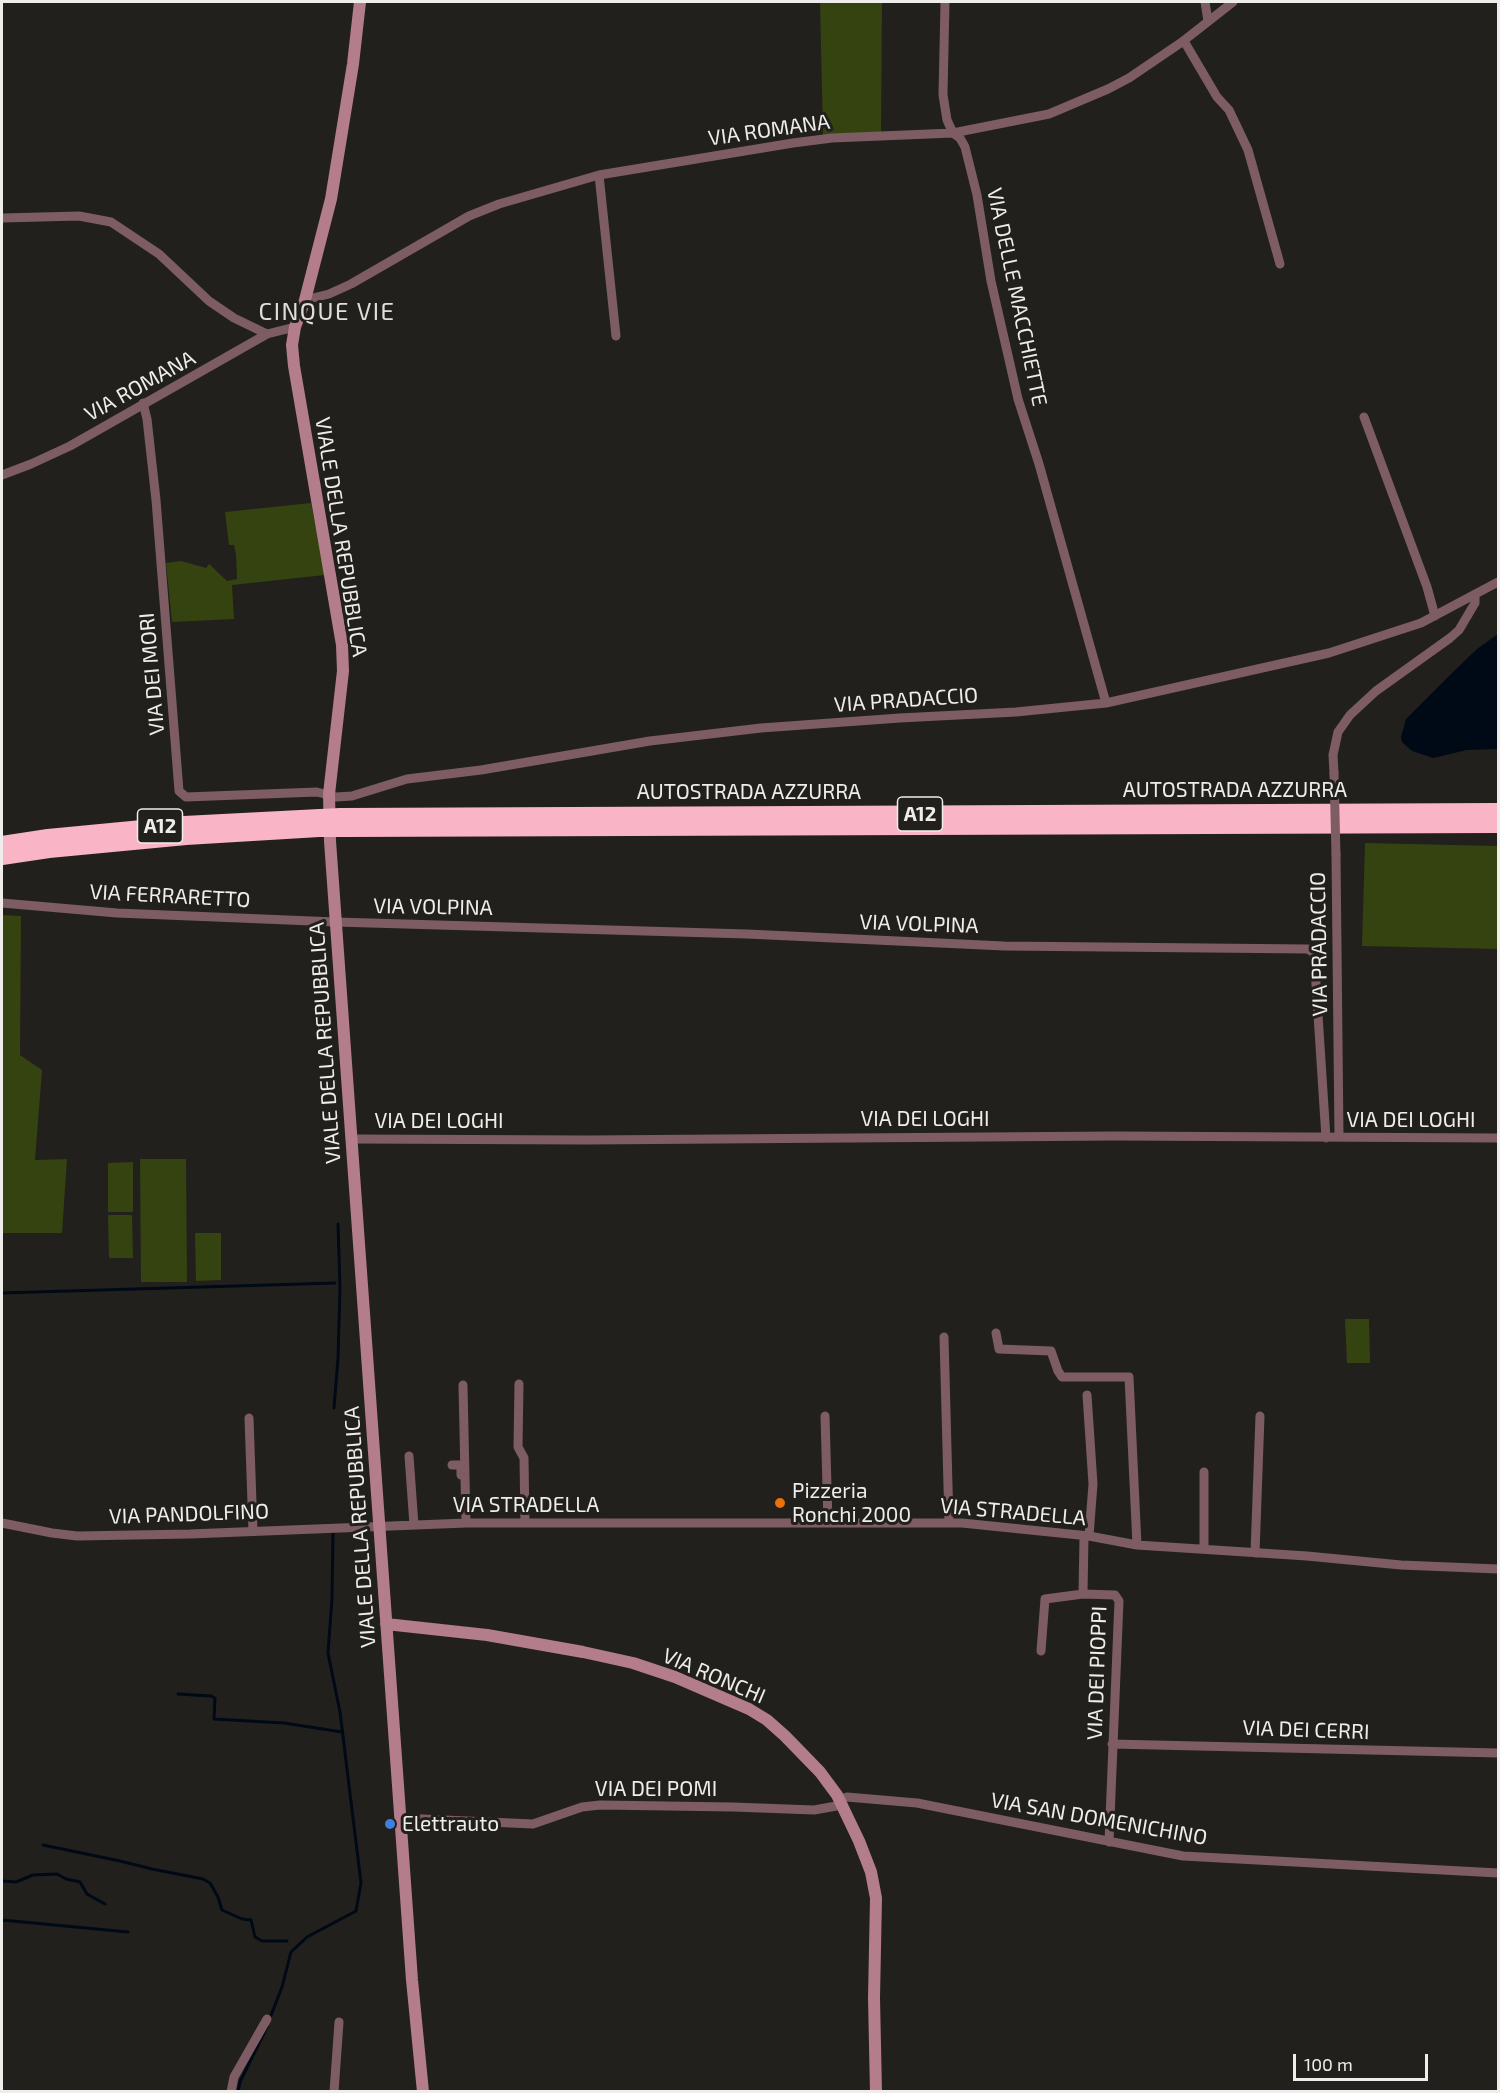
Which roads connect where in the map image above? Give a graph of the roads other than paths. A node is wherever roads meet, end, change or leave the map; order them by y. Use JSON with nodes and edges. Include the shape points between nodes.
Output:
{"nodes":[{"id":1,"x":360,"y":2,"type":"edge"},
{"id":2,"x":945,"y":2,"type":"edge"},
{"id":3,"x":1205,"y":2,"type":"edge"},
{"id":4,"x":1233,"y":2,"type":"edge"},
{"id":5,"x":1208,"y":21,"type":"junction"},
{"id":6,"x":1184,"y":41,"type":"junction"},
{"id":7,"x":953,"y":134,"type":"junction"},
{"id":8,"x":599,"y":175,"type":"junction"},
{"id":9,"x":2,"y":218,"type":"edge"},
{"id":10,"x":1280,"y":264,"type":"dead end"},
{"id":11,"x":305,"y":300,"type":"junction"},
{"id":12,"x":295,"y":327,"type":"junction"},
{"id":13,"x":267,"y":334,"type":"junction"},
{"id":14,"x":616,"y":336,"type":"dead end"},
{"id":15,"x":142,"y":403,"type":"junction"},
{"id":16,"x":1364,"y":417,"type":"dead end"},
{"id":17,"x":2,"y":475,"type":"edge"},
{"id":18,"x":1498,"y":582,"type":"edge"},
{"id":19,"x":1475,"y":596,"type":"junction"},
{"id":20,"x":1435,"y":616,"type":"junction"},
{"id":21,"x":1106,"y":704,"type":"junction"},
{"id":22,"x":329,"y":794,"type":"junction"},
{"id":23,"x":1498,"y":811,"type":"edge"},
{"id":24,"x":319,"y":823,"type":"junction"},
{"id":25,"x":342,"y":823,"type":"junction"},
{"id":26,"x":1498,"y":825,"type":"edge"},
{"id":27,"x":2,"y":844,"type":"edge"},
{"id":28,"x":2,"y":857,"type":"edge"},
{"id":29,"x":2,"y":903,"type":"edge"},
{"id":30,"x":336,"y":922,"type":"junction"},
{"id":31,"x":1339,"y":1137,"type":"junction"},
{"id":32,"x":1326,"y":1138,"type":"junction"},
{"id":33,"x":1498,"y":1138,"type":"edge"},
{"id":34,"x":352,"y":1139,"type":"junction"},
{"id":35,"x":996,"y":1333,"type":"dead end"},
{"id":36,"x":944,"y":1337,"type":"dead end"},
{"id":37,"x":463,"y":1384,"type":"dead end"},
{"id":38,"x":519,"y":1384,"type":"dead end"},
{"id":39,"x":1087,"y":1395,"type":"dead end"},
{"id":40,"x":825,"y":1416,"type":"dead end"},
{"id":41,"x":1260,"y":1416,"type":"dead end"},
{"id":42,"x":249,"y":1418,"type":"dead end"},
{"id":43,"x":409,"y":1456,"type":"dead end"},
{"id":44,"x":452,"y":1465,"type":"dead end"},
{"id":45,"x":1204,"y":1472,"type":"dead end"},
{"id":46,"x":525,"y":1522,"type":"junction"},
{"id":47,"x":2,"y":1523,"type":"edge"},
{"id":48,"x":464,"y":1523,"type":"junction"},
{"id":49,"x":828,"y":1523,"type":"junction"},
{"id":50,"x":949,"y":1523,"type":"junction"},
{"id":51,"x":379,"y":1525,"type":"junction"},
{"id":52,"x":414,"y":1525,"type":"junction"},
{"id":53,"x":253,"y":1531,"type":"junction"},
{"id":54,"x":1087,"y":1537,"type":"junction"},
{"id":55,"x":1137,"y":1545,"type":"junction"},
{"id":56,"x":1204,"y":1549,"type":"junction"},
{"id":57,"x":1255,"y":1553,"type":"junction"},
{"id":58,"x":1498,"y":1569,"type":"edge"},
{"id":59,"x":1083,"y":1594,"type":"junction"},
{"id":60,"x":386,"y":1624,"type":"junction"},
{"id":61,"x":1041,"y":1651,"type":"dead end"},
{"id":62,"x":1112,"y":1744,"type":"junction"},
{"id":63,"x":1498,"y":1752,"type":"edge"},
{"id":64,"x":841,"y":1802,"type":"junction"},
{"id":65,"x":400,"y":1818,"type":"junction"},
{"id":66,"x":1109,"y":1842,"type":"junction"},
{"id":67,"x":1498,"y":1874,"type":"edge"},
{"id":68,"x":267,"y":2019,"type":"dead end"},
{"id":69,"x":339,"y":2022,"type":"dead end"},
{"id":70,"x":231,"y":2091,"type":"edge"},
{"id":71,"x":334,"y":2091,"type":"edge"},
{"id":72,"x":423,"y":2091,"type":"edge"},
{"id":73,"x":876,"y":2091,"type":"edge"}],
"edges":[{"from":1,"to":11,"type":"main road","name":"VIALE DELLA REPUBBLICA","via":[[331,199]]},
{"from":2,"to":7,"type":"street","name":"VIA DELLE MACCHIETTE","via":[[943,94]]},
{"from":3,"to":5,"type":"street"},
{"from":4,"to":5,"type":"street","name":"VIA ROMANA"},
{"from":5,"to":6,"type":"street","name":"VIA ROMANA"},
{"from":6,"to":7,"type":"street","name":"VIA ROMANA","via":[[1129,78],[1061,110]]},
{"from":6,"to":10,"type":"street","via":[[1229,110],[1248,150]]},
{"from":7,"to":8,"type":"street","name":"VIA ROMANA","via":[[793,142]]},
{"from":7,"to":21,"type":"street","name":"VIA DELLE MACCHIETTE","via":[[965,147],[1018,399],[1040,464]]},
{"from":8,"to":11,"type":"street","name":"VIA ROMANA","via":[[469,216],[351,284]]},
{"from":8,"to":14,"type":"street"},
{"from":9,"to":13,"type":"street","via":[[79,216],[111,222],[159,254],[209,301]]},
{"from":11,"to":12,"type":"main road","name":"VIALE DELLA REPUBBLICA"},
{"from":12,"to":13,"type":"street","name":"VIA ROMANA"},
{"from":12,"to":22,"type":"main road","name":"VIALE DELLA REPUBBLICA","via":[[294,366],[342,645],[343,671]]},
{"from":13,"to":15,"type":"street","name":"VIA ROMANA"},
{"from":15,"to":17,"type":"street","name":"VIA ROMANA","via":[[70,446]]},
{"from":15,"to":22,"type":"street","name":"VIA DEI MORI","via":[[156,500],[179,791],[186,797]]},
{"from":16,"to":20,"type":"street"},
{"from":18,"to":19,"type":"street","name":"VIA PRADACCIO"},
{"from":19,"to":20,"type":"street","name":"VIA PRADACCIO"},
{"from":19,"to":31,"type":"street","name":"VIA PRADACCIO","bridge":true,"via":[[1459,630],[1376,691],[1338,732],[1333,755]]},
{"from":20,"to":21,"type":"street","name":"VIA PRADACCIO","via":[[1329,653]]},
{"from":21,"to":22,"type":"street","name":"VIA PRADACCIO","via":[[761,728],[407,779],[352,796]]},
{"from":22,"to":30,"type":"main road","name":"VIALE DELLA REPUBBLICA"},
{"from":23,"to":25,"type":"highway","name":"AUTOSTRADA AZZURRA","number":"A12"},
{"from":24,"to":25,"type":"highway","name":"AUTOSTRADA AZZURRA","number":"A12","bridge":true},
{"from":24,"to":27,"type":"highway","name":"AUTOSTRADA AZZURRA","number":"A12","via":[[184,824]]},
{"from":24,"to":28,"type":"highway","name":"AUTOSTRADA AZZURRA","number":"A12"},
{"from":25,"to":26,"type":"highway","name":"AUTOSTRADA AZZURRA","number":"A12"},
{"from":29,"to":30,"type":"street","name":"VIA FERRARETTO","via":[[117,913]]},
{"from":30,"to":32,"type":"street","name":"VIA VOLPINA","via":[[1004,946],[1308,948],[1314,953]]},
{"from":30,"to":34,"type":"main road","name":"VIALE DELLA REPUBBLICA"},
{"from":31,"to":32,"type":"street","name":"VIA DEI LOGHI"},
{"from":31,"to":33,"type":"street","name":"VIA DEI LOGHI"},
{"from":32,"to":34,"type":"street","name":"VIA DEI LOGHI"},
{"from":34,"to":51,"type":"main road","name":"VIALE DELLA REPUBBLICA"},
{"from":35,"to":55,"type":"street","via":[[999,1349],[1052,1351],[1062,1377],[1129,1377]]},
{"from":36,"to":50,"type":"street"},
{"from":37,"to":48,"type":"street"},
{"from":38,"to":46,"type":"street","via":[[518,1447],[524,1458]]},
{"from":39,"to":54,"type":"street","name":"VIA DEI PIOPPI","via":[[1093,1484]]},
{"from":40,"to":49,"type":"street"},
{"from":41,"to":57,"type":"street"},
{"from":42,"to":53,"type":"street"},
{"from":43,"to":52,"type":"street"},
{"from":44,"to":48,"type":"street","via":[[461,1465]]},
{"from":45,"to":56,"type":"street"},
{"from":46,"to":48,"type":"street","name":"VIA STRADELLA"},
{"from":46,"to":49,"type":"street","name":"VIA STRADELLA"},
{"from":47,"to":53,"type":"street","name":"VIA PANDOLFINO","via":[[77,1536]]},
{"from":48,"to":52,"type":"street","name":"VIA STRADELLA"},
{"from":49,"to":50,"type":"street","name":"VIA STRADELLA"},
{"from":50,"to":54,"type":"street","name":"VIA STRADELLA"},
{"from":51,"to":52,"type":"street","name":"VIA STRADELLA"},
{"from":51,"to":53,"type":"street","name":"VIA PANDOLFINO"},
{"from":51,"to":60,"type":"main road","name":"VIALE DELLA REPUBBLICA"},
{"from":54,"to":55,"type":"street","name":"VIA STRADELLA"},
{"from":54,"to":59,"type":"street","name":"VIA DEI PIOPPI"},
{"from":55,"to":56,"type":"street","name":"VIA STRADELLA"},
{"from":56,"to":57,"type":"street","name":"VIA STRADELLA"},
{"from":57,"to":58,"type":"street","name":"VIA STRADELLA"},
{"from":59,"to":61,"type":"street","via":[[1045,1599]]},
{"from":59,"to":62,"type":"street","name":"VIA DEI PIOPPI","via":[[1115,1595],[1119,1600]]},
{"from":60,"to":64,"type":"main road","name":"VIA RONCHI","via":[[487,1635],[583,1652],[675,1677],[767,1720],[820,1772]]},
{"from":60,"to":65,"type":"main road","name":"VIALE DELLA REPUBBLICA"},
{"from":62,"to":63,"type":"street","name":"VIA DEI CERRI"},
{"from":62,"to":66,"type":"street","name":"VIA DEI PIOPPI"},
{"from":64,"to":65,"type":"street","name":"VIA DEI POMI","via":[[814,1810],[600,1805],[533,1824]]},
{"from":64,"to":66,"type":"street","name":"VIA SAN DOMENICHINO","via":[[847,1797],[917,1803]]},
{"from":64,"to":73,"type":"main road","name":"VIA RONCHI","via":[[871,1872],[876,1898]]},
{"from":65,"to":72,"type":"main road","name":"VIALE DELLA REPUBBLICA"},
{"from":66,"to":67,"type":"street","name":"VIA SAN DOMENICHINO","via":[[1215,1858]]},
{"from":68,"to":70,"type":"street","via":[[234,2077]]},
{"from":69,"to":71,"type":"street"}]}
